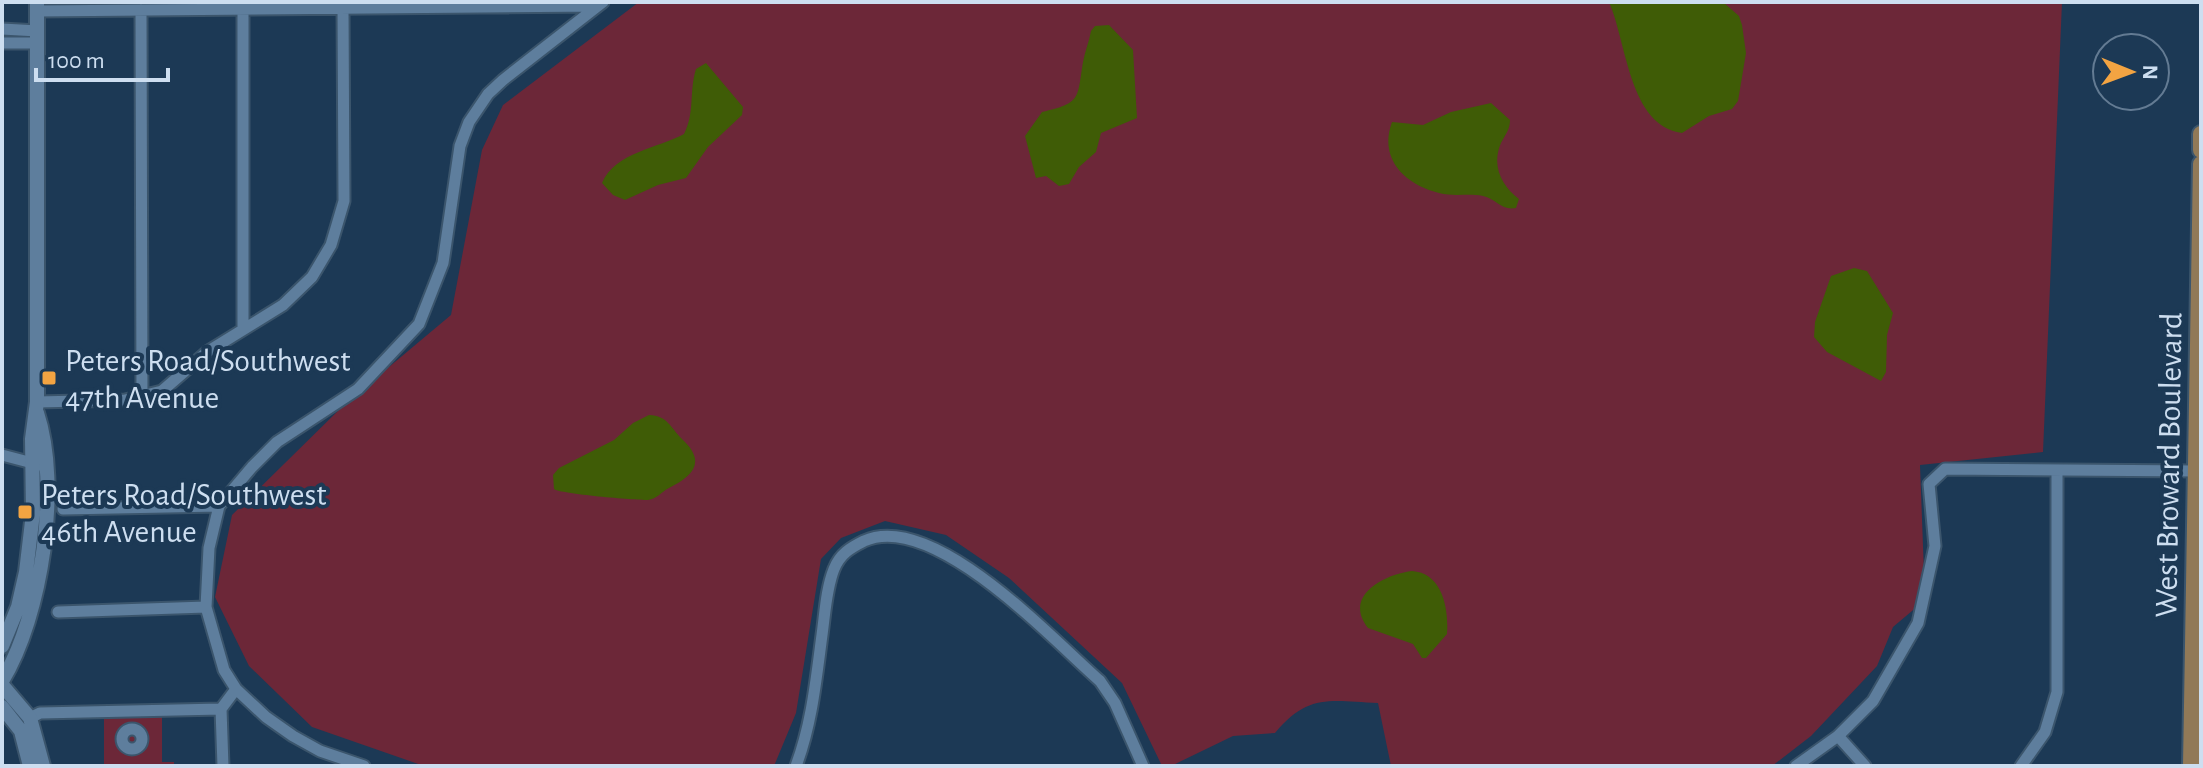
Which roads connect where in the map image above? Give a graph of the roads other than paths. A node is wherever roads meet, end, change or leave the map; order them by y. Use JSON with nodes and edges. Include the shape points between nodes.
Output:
{"nodes":[{"id":1,"x":601,"y":4,"type":"edge"},
{"id":2,"x":37,"y":6,"type":"edge"},
{"id":3,"x":343,"y":8,"type":"junction"},
{"id":4,"x":243,"y":9,"type":"junction"},
{"id":5,"x":141,"y":10,"type":"junction"},
{"id":6,"x":2,"y":29,"type":"edge"},
{"id":7,"x":38,"y":37,"type":"junction"},
{"id":8,"x":2,"y":43,"type":"edge"},
{"id":9,"x":2201,"y":134,"type":"edge"},
{"id":10,"x":2201,"y":150,"type":"edge"},
{"id":11,"x":2201,"y":164,"type":"edge"},
{"id":12,"x":243,"y":326,"type":"junction"},
{"id":13,"x":142,"y":397,"type":"junction"},
{"id":14,"x":37,"y":407,"type":"junction"},
{"id":15,"x":2,"y":455,"type":"edge"},
{"id":16,"x":39,"y":464,"type":"junction"},
{"id":17,"x":2057,"y":470,"type":"junction"},
{"id":18,"x":2198,"y":471,"type":"edge"},
{"id":19,"x":219,"y":506,"type":"junction"},
{"id":20,"x":63,"y":509,"type":"dead end"},
{"id":21,"x":206,"y":607,"type":"junction"},
{"id":22,"x":58,"y":612,"type":"dead end"},
{"id":23,"x":2,"y":646,"type":"edge"},
{"id":24,"x":2,"y":683,"type":"edge"},
{"id":25,"x":236,"y":689,"type":"junction"},
{"id":26,"x":2,"y":707,"type":"edge"},
{"id":27,"x":221,"y":709,"type":"junction"},
{"id":28,"x":132,"y":711,"type":"junction"},
{"id":29,"x":30,"y":718,"type":"junction"},
{"id":30,"x":132,"y":729,"type":"dead end"},
{"id":31,"x":1838,"y":736,"type":"junction"},
{"id":32,"x":30,"y":766,"type":"edge"},
{"id":33,"x":43,"y":766,"type":"edge"},
{"id":34,"x":223,"y":766,"type":"edge"},
{"id":35,"x":364,"y":766,"type":"edge"},
{"id":36,"x":796,"y":766,"type":"edge"},
{"id":37,"x":1143,"y":766,"type":"edge"},
{"id":38,"x":1796,"y":766,"type":"edge"},
{"id":39,"x":1865,"y":766,"type":"edge"},
{"id":40,"x":2021,"y":766,"type":"edge"},
{"id":41,"x":2191,"y":766,"type":"edge"}],
"edges":[{"from":1,"to":3,"type":"street"},
{"from":1,"to":19,"type":"street","via":[[503,80],[469,122],[460,146],[443,263],[419,324],[358,389],[277,442]]},
{"from":2,"to":5,"type":"street"},
{"from":2,"to":7,"type":"main road"},
{"from":3,"to":4,"type":"street"},
{"from":3,"to":12,"type":"street","via":[[344,201],[331,245],[312,277],[283,305]]},
{"from":4,"to":5,"type":"street"},
{"from":4,"to":12,"type":"street"},
{"from":5,"to":13,"type":"street"},
{"from":6,"to":7,"type":"street"},
{"from":7,"to":8,"type":"street"},
{"from":7,"to":14,"type":"main road"},
{"from":9,"to":10,"type":"main road"},
{"from":11,"to":18,"type":"main road","name":"West Broward Boulevard"},
{"from":12,"to":13,"type":"street","via":[[162,391]]},
{"from":13,"to":14,"type":"street"},
{"from":14,"to":16,"type":"main road"},
{"from":15,"to":16,"type":"street"},
{"from":16,"to":23,"type":"main road","via":[[26,572]]},
{"from":16,"to":24,"type":"main road","via":[[45,525],[39,583],[27,629]]},
{"from":17,"to":18,"type":"street"},
{"from":17,"to":31,"type":"street","via":[[1945,469],[1935,475],[1929,484],[1935,546],[1918,623],[1873,701]]},
{"from":17,"to":40,"type":"street","via":[[2057,692],[2045,732]]},
{"from":18,"to":41,"type":"main road","name":"West Broward Boulevard"},
{"from":19,"to":20,"type":"street"},
{"from":19,"to":21,"type":"street","via":[[208,560]]},
{"from":21,"to":22,"type":"street"},
{"from":21,"to":25,"type":"street","via":[[224,670]]},
{"from":24,"to":29,"type":"main road"},
{"from":25,"to":27,"type":"street"},
{"from":25,"to":35,"type":"street","via":[[293,736]]},
{"from":26,"to":32,"type":"main road","via":[[21,731]]},
{"from":27,"to":28,"type":"street"},
{"from":27,"to":34,"type":"street"},
{"from":28,"to":29,"type":"street","via":[[40,713]]},
{"from":28,"to":30,"type":"street"},
{"from":29,"to":33,"type":"main road"},
{"from":31,"to":38,"type":"street"},
{"from":31,"to":39,"type":"street"},
{"from":36,"to":37,"type":"street","via":[[810,730],[834,569],[847,549],[873,537],[903,537],[961,561],[1100,681]]}]}
